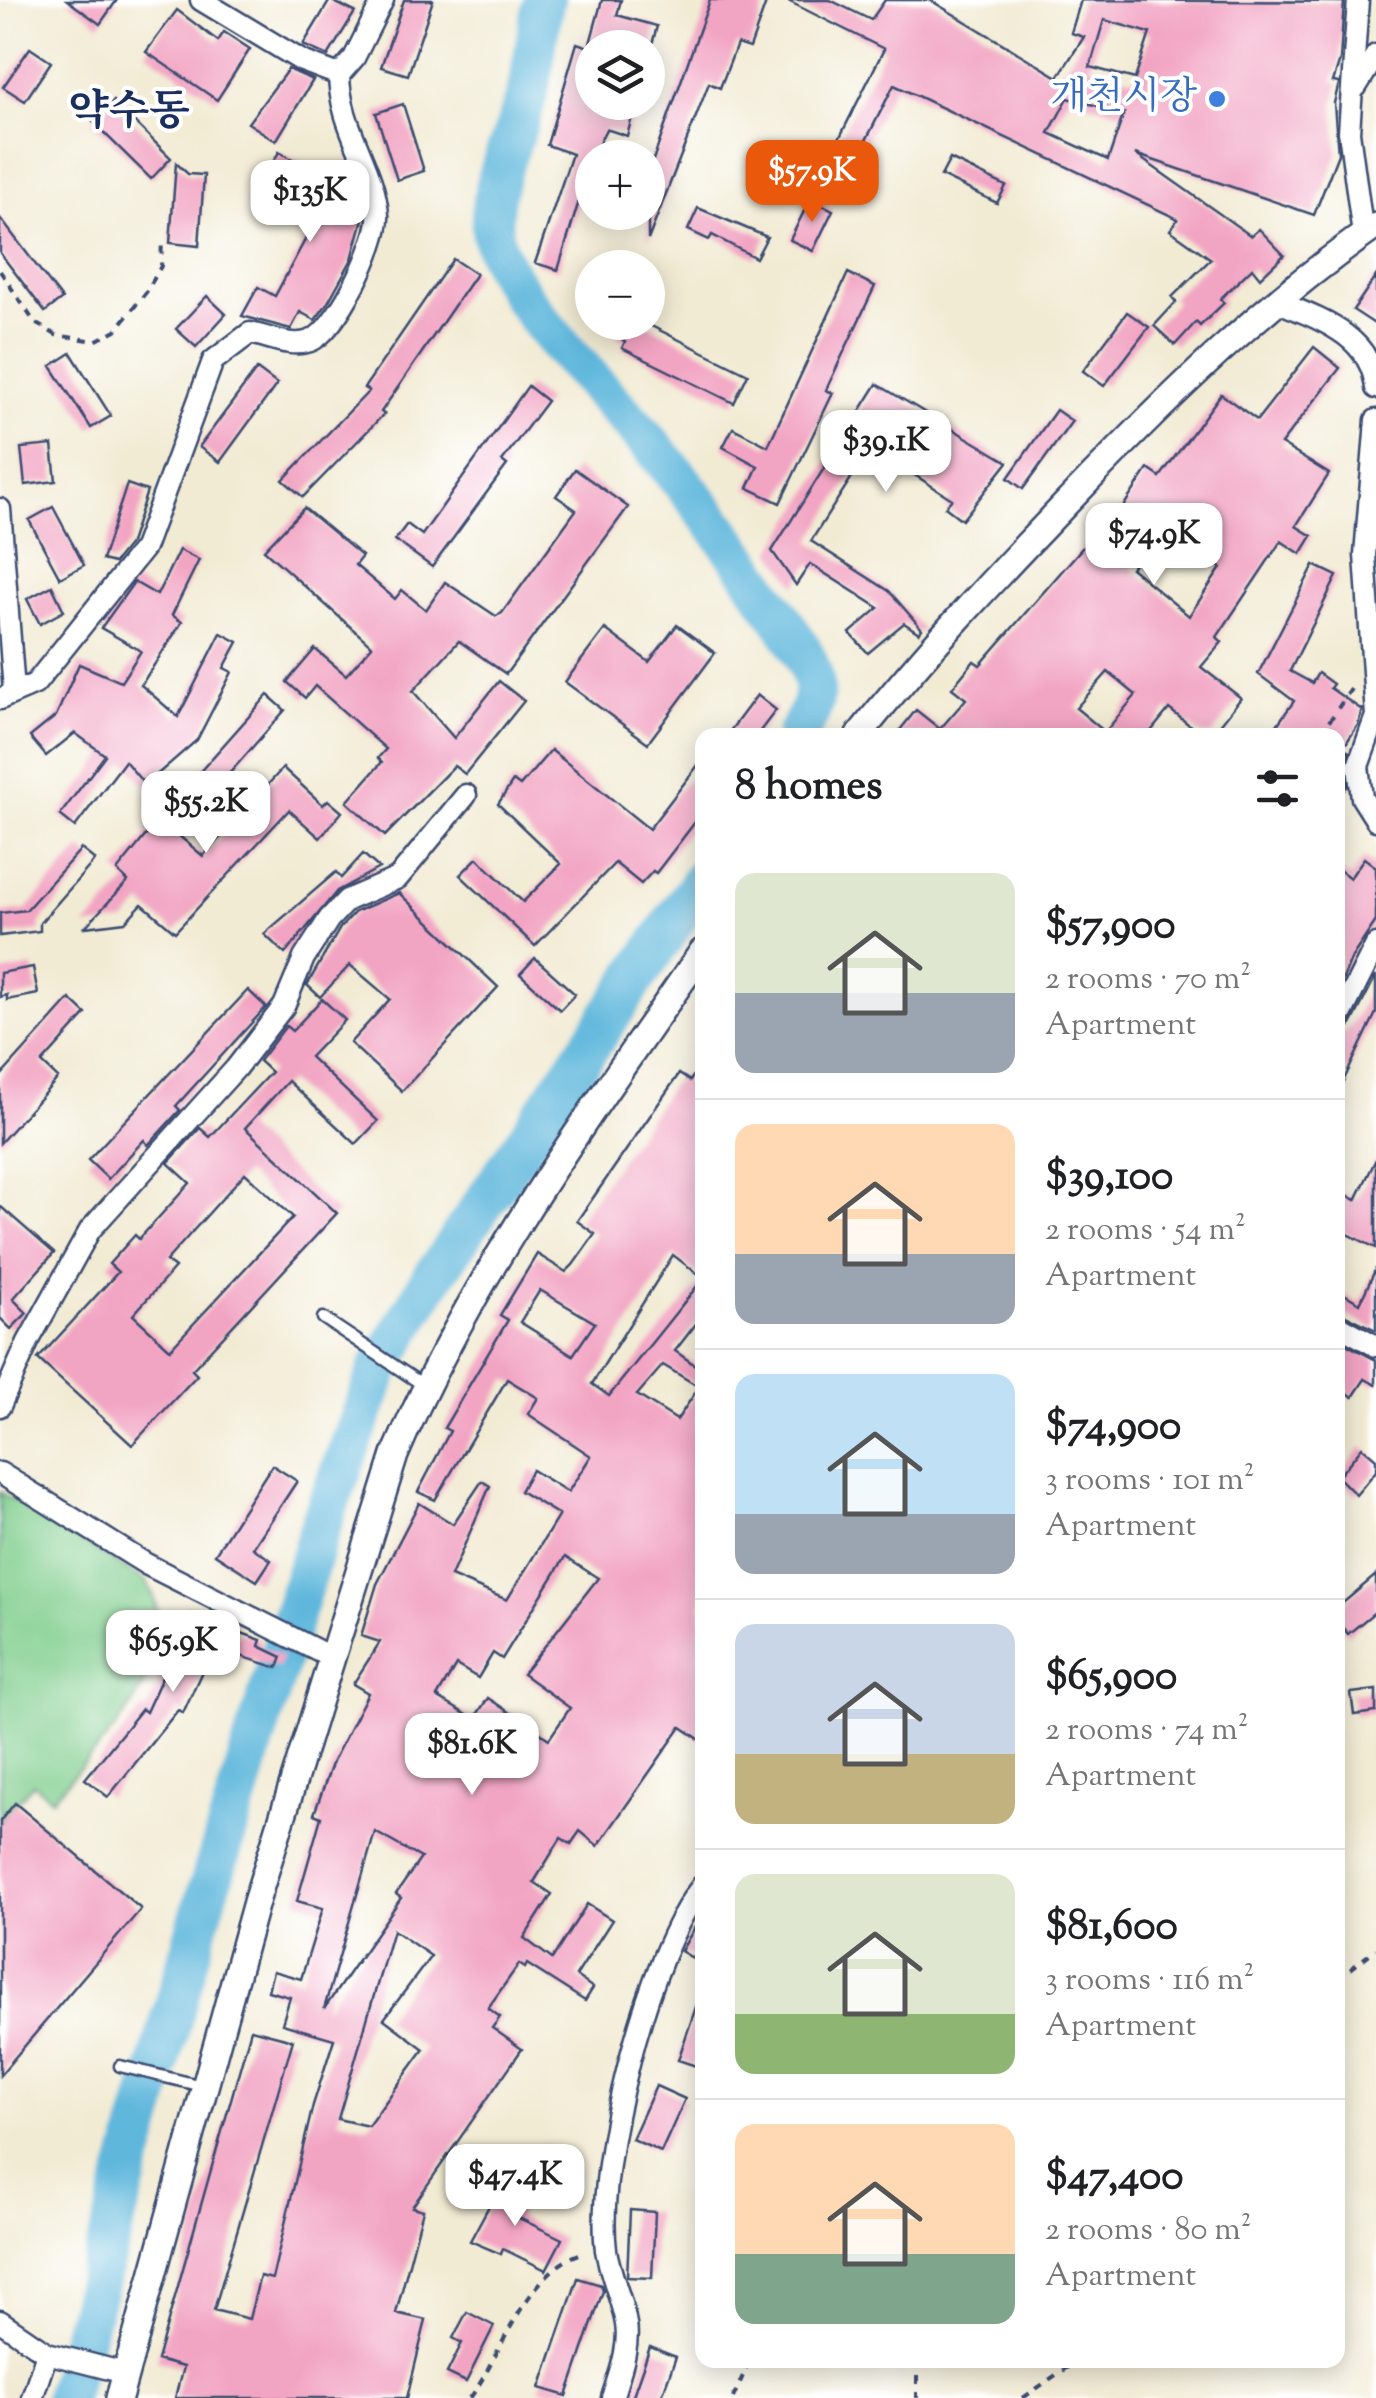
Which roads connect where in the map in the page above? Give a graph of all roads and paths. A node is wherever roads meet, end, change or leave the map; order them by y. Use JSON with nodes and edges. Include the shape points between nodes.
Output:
{"nodes":[{"id":1,"x":201,"y":0,"type":"edge"},
{"id":2,"x":383,"y":0,"type":"edge"},
{"id":3,"x":1358,"y":0,"type":"edge"},
{"id":4,"x":1376,"y":55,"type":"edge"},
{"id":5,"x":339,"y":74,"type":"junction"},
{"id":6,"x":1352,"y":93,"type":"junction"},
{"id":7,"x":1369,"y":230,"type":"edge"},
{"id":8,"x":162,"y":240,"type":"dead end"},
{"id":9,"x":0,"y":271,"type":"edge"},
{"id":10,"x":1276,"y":301,"type":"junction"},
{"id":11,"x":1376,"y":388,"type":"edge"},
{"id":12,"x":1376,"y":420,"type":"edge"},
{"id":13,"x":0,"y":509,"type":"edge"},
{"id":14,"x":1370,"y":662,"type":"junction"},
{"id":15,"x":7,"y":695,"type":"edge"},
{"id":16,"x":865,"y":728,"type":"edge"},
{"id":17,"x":1325,"y":728,"type":"edge"},
{"id":18,"x":466,"y":795,"type":"dead end"},
{"id":19,"x":1376,"y":820,"type":"edge"},
{"id":20,"x":1376,"y":945,"type":"edge"},
{"id":21,"x":695,"y":962,"type":"edge"},
{"id":22,"x":1345,"y":1007,"type":"edge"},
{"id":23,"x":323,"y":1318,"type":"dead end"},
{"id":24,"x":1345,"y":1329,"type":"edge"},
{"id":25,"x":1376,"y":1346,"type":"edge"},
{"id":26,"x":417,"y":1380,"type":"junction"},
{"id":27,"x":0,"y":1406,"type":"edge"},
{"id":28,"x":0,"y":1473,"type":"edge"},
{"id":29,"x":319,"y":1652,"type":"junction"},
{"id":30,"x":695,"y":1898,"type":"edge"},
{"id":31,"x":1376,"y":1949,"type":"edge"},
{"id":32,"x":1345,"y":1973,"type":"edge"},
{"id":33,"x":120,"y":2066,"type":"dead end"},
{"id":34,"x":204,"y":2087,"type":"junction"},
{"id":35,"x":606,"y":2248,"type":"junction"},
{"id":36,"x":0,"y":2321,"type":"edge"},
{"id":37,"x":47,"y":2354,"type":"junction"},
{"id":38,"x":747,"y":2368,"type":"edge"},
{"id":39,"x":917,"y":2368,"type":"edge"},
{"id":40,"x":1066,"y":2368,"type":"edge"},
{"id":41,"x":122,"y":2385,"type":"edge"},
{"id":42,"x":32,"y":2398,"type":"edge"},
{"id":43,"x":470,"y":2398,"type":"edge"},
{"id":44,"x":612,"y":2398,"type":"edge"},
{"id":45,"x":734,"y":2398,"type":"edge"},
{"id":46,"x":917,"y":2398,"type":"edge"},
{"id":47,"x":1023,"y":2398,"type":"edge"}],
"edges":[{"from":1,"to":5,"type":"street","via":[[302,61]]},
{"from":2,"to":5,"type":"street"},
{"from":3,"to":6,"type":"street"},
{"from":4,"to":6,"type":"street"},
{"from":5,"to":15,"type":"street","via":[[340,105],[378,218],[352,286],[315,340],[296,344],[250,333],[213,361],[144,548],[36,684]]},
{"from":6,"to":7,"type":"street","via":[[1349,132]]},
{"from":7,"to":10,"type":"street"},
{"from":8,"to":9,"type":"path","via":[[162,266],[147,291],[116,330],[95,341],[56,335],[35,323]]},
{"from":10,"to":11,"type":"street","via":[[1354,340],[1374,371]]},
{"from":10,"to":16,"type":"street","via":[[1196,370],[1037,533]]},
{"from":12,"to":14,"type":"street","via":[[1365,555]]},
{"from":13,"to":15,"type":"street"},
{"from":14,"to":17,"type":"path"},
{"from":14,"to":19,"type":"street","via":[[1376,716],[1358,766]]},
{"from":18,"to":27,"type":"street","via":[[398,878],[348,900],[329,918],[284,1006],[90,1230]]},
{"from":20,"to":22,"type":"street"},
{"from":21,"to":26,"type":"street"},
{"from":23,"to":26,"type":"lane"},
{"from":24,"to":25,"type":"street"},
{"from":26,"to":29,"type":"street","via":[[395,1456]]},
{"from":28,"to":29,"type":"street","via":[[146,1564]]},
{"from":29,"to":34,"type":"street"},
{"from":30,"to":35,"type":"street","via":[[679,1924],[628,2068],[613,2129]]},
{"from":31,"to":32,"type":"path"},
{"from":33,"to":34,"type":"lane"},
{"from":34,"to":41,"type":"street"},
{"from":35,"to":43,"type":"path","via":[[574,2255],[540,2287],[502,2336]]},
{"from":35,"to":44,"type":"street","via":[[627,2326]]},
{"from":36,"to":37,"type":"street"},
{"from":37,"to":41,"type":"street","via":[[94,2365]]},
{"from":37,"to":42,"type":"street"},
{"from":38,"to":45,"type":"path"},
{"from":39,"to":46,"type":"path"},
{"from":40,"to":47,"type":"path"}]}
